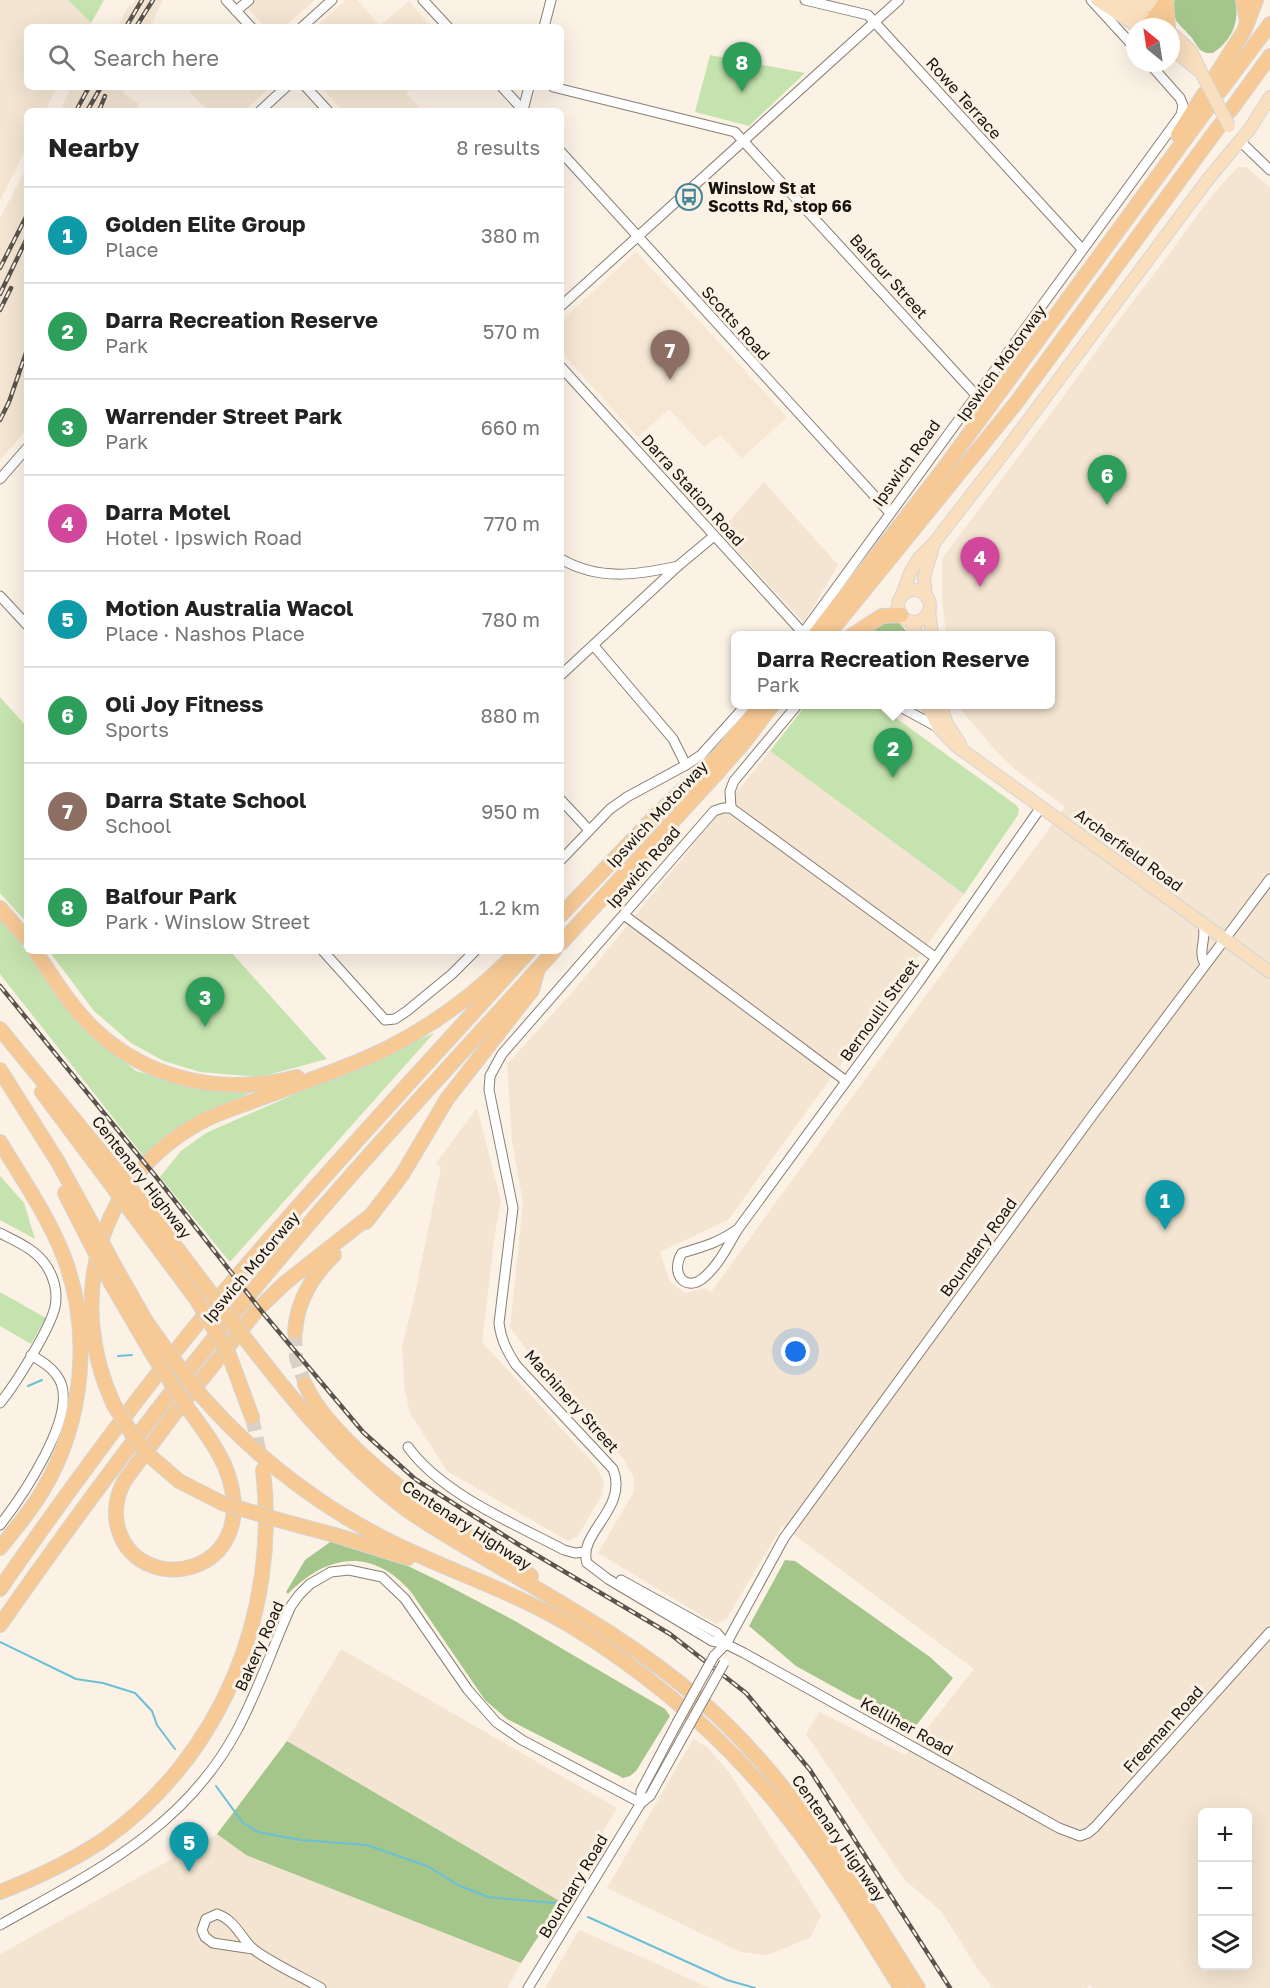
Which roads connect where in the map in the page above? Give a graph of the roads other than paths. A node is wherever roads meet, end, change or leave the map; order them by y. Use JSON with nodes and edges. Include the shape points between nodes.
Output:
{"nodes":[{"id":1,"x":226,"y":0,"type":"edge"},
{"id":2,"x":249,"y":0,"type":"edge"},
{"id":3,"x":332,"y":0,"type":"edge"},
{"id":4,"x":423,"y":0,"type":"edge"},
{"id":5,"x":551,"y":0,"type":"edge"},
{"id":6,"x":805,"y":0,"type":"edge"},
{"id":7,"x":899,"y":0,"type":"edge"},
{"id":8,"x":1091,"y":0,"type":"edge"},
{"id":9,"x":1097,"y":0,"type":"edge"},
{"id":10,"x":1114,"y":0,"type":"edge"},
{"id":11,"x":1243,"y":0,"type":"edge"},
{"id":12,"x":1256,"y":0,"type":"edge"},
{"id":13,"x":1161,"y":2,"type":"edge"},
{"id":14,"x":1126,"y":6,"type":"junction"},
{"id":15,"x":236,"y":11,"type":"junction"},
{"id":16,"x":1134,"y":18,"type":"edge"},
{"id":17,"x":1140,"y":18,"type":"edge"},
{"id":18,"x":1151,"y":18,"type":"edge"},
{"id":19,"x":1165,"y":18,"type":"edge"},
{"id":20,"x":874,"y":22,"type":"junction"},
{"id":21,"x":248,"y":24,"type":"edge"},
{"id":22,"x":305,"y":24,"type":"edge"},
{"id":23,"x":445,"y":24,"type":"edge"},
{"id":24,"x":545,"y":24,"type":"edge"},
{"id":25,"x":1248,"y":24,"type":"junction"},
{"id":26,"x":1270,"y":24,"type":"edge"},
{"id":27,"x":1126,"y":38,"type":"edge"},
{"id":28,"x":1180,"y":41,"type":"edge"},
{"id":29,"x":1180,"y":55,"type":"edge"},
{"id":30,"x":1270,"y":56,"type":"edge"},
{"id":31,"x":1157,"y":72,"type":"edge"},
{"id":32,"x":1212,"y":81,"type":"junction"},
{"id":33,"x":283,"y":90,"type":"edge"},
{"id":34,"x":309,"y":90,"type":"edge"},
{"id":35,"x":505,"y":90,"type":"edge"},
{"id":36,"x":528,"y":90,"type":"edge"},
{"id":37,"x":564,"y":90,"type":"edge"},
{"id":38,"x":1270,"y":97,"type":"edge"},
{"id":39,"x":1207,"y":100,"type":"dead end"},
{"id":40,"x":263,"y":108,"type":"edge"},
{"id":41,"x":325,"y":108,"type":"edge"},
{"id":42,"x":520,"y":108,"type":"edge"},
{"id":43,"x":524,"y":108,"type":"edge"},
{"id":44,"x":1230,"y":111,"type":"dead end"},
{"id":45,"x":1224,"y":126,"type":"junction"},
{"id":46,"x":745,"y":141,"type":"junction"},
{"id":47,"x":1241,"y":142,"type":"junction"},
{"id":48,"x":564,"y":155,"type":"edge"},
{"id":49,"x":1270,"y":170,"type":"edge"},
{"id":50,"x":637,"y":237,"type":"junction"},
{"id":51,"x":1082,"y":249,"type":"junction"},
{"id":52,"x":564,"y":303,"type":"edge"},
{"id":53,"x":564,"y":370,"type":"edge"},
{"id":54,"x":976,"y":395,"type":"junction"},
{"id":55,"x":24,"y":451,"type":"edge"},
{"id":56,"x":0,"y":479,"type":"edge"},
{"id":57,"x":890,"y":513,"type":"junction"},
{"id":58,"x":714,"y":536,"type":"junction"},
{"id":59,"x":934,"y":543,"type":"junction"},
{"id":60,"x":564,"y":560,"type":"edge"},
{"id":61,"x":678,"y":566,"type":"junction"},
{"id":62,"x":645,"y":573,"type":"junction"},
{"id":63,"x":656,"y":588,"type":"junction"},
{"id":64,"x":902,"y":595,"type":"junction"},
{"id":65,"x":0,"y":596,"type":"edge"},
{"id":66,"x":926,"y":596,"type":"junction"},
{"id":67,"x":929,"y":610,"type":"junction"},
{"id":68,"x":905,"y":618,"type":"junction"},
{"id":69,"x":24,"y":622,"type":"edge"},
{"id":70,"x":802,"y":631,"type":"edge"},
{"id":71,"x":809,"y":631,"type":"edge"},
{"id":72,"x":809,"y":631,"type":"edge"},
{"id":73,"x":831,"y":631,"type":"edge"},
{"id":74,"x":859,"y":631,"type":"edge"},
{"id":75,"x":914,"y":631,"type":"edge"},
{"id":76,"x":931,"y":631,"type":"edge"},
{"id":77,"x":594,"y":645,"type":"junction"},
{"id":78,"x":564,"y":672,"type":"edge"},
{"id":79,"x":743,"y":709,"type":"edge"},
{"id":80,"x":759,"y":709,"type":"edge"},
{"id":81,"x":770,"y":709,"type":"edge"},
{"id":82,"x":780,"y":709,"type":"edge"},
{"id":83,"x":795,"y":709,"type":"edge"},
{"id":84,"x":904,"y":709,"type":"edge"},
{"id":85,"x":929,"y":709,"type":"edge"},
{"id":86,"x":941,"y":709,"type":"edge"},
{"id":87,"x":939,"y":728,"type":"junction"},
{"id":88,"x":745,"y":741,"type":"junction"},
{"id":89,"x":968,"y":754,"type":"junction"},
{"id":90,"x":686,"y":765,"type":"junction"},
{"id":91,"x":564,"y":803,"type":"edge"},
{"id":92,"x":1041,"y":807,"type":"junction"},
{"id":93,"x":731,"y":808,"type":"junction"},
{"id":94,"x":589,"y":830,"type":"junction"},
{"id":95,"x":564,"y":857,"type":"edge"},
{"id":96,"x":1270,"y":879,"type":"edge"},
{"id":97,"x":0,"y":908,"type":"edge"},
{"id":98,"x":564,"y":912,"type":"edge"},
{"id":99,"x":624,"y":915,"type":"junction"},
{"id":100,"x":1203,"y":924,"type":"junction"},
{"id":101,"x":24,"y":936,"type":"edge"},
{"id":102,"x":1225,"y":939,"type":"junction"},
{"id":103,"x":564,"y":940,"type":"edge"},
{"id":104,"x":37,"y":954,"type":"edge"},
{"id":105,"x":326,"y":954,"type":"edge"},
{"id":106,"x":473,"y":954,"type":"edge"},
{"id":107,"x":515,"y":954,"type":"edge"},
{"id":108,"x":526,"y":954,"type":"edge"},
{"id":109,"x":551,"y":954,"type":"edge"},
{"id":110,"x":936,"y":958,"type":"junction"},
{"id":111,"x":1205,"y":965,"type":"junction"},
{"id":112,"x":537,"y":970,"type":"junction"},
{"id":113,"x":1270,"y":972,"type":"edge"},
{"id":114,"x":0,"y":1029,"type":"edge"},
{"id":115,"x":502,"y":1054,"type":"joint"},
{"id":116,"x":0,"y":1070,"type":"edge"},
{"id":117,"x":322,"y":1075,"type":"junction"},
{"id":118,"x":846,"y":1080,"type":"junction"},
{"id":119,"x":28,"y":1113,"type":"junction"},
{"id":120,"x":0,"y":1142,"type":"edge"},
{"id":121,"x":137,"y":1208,"type":"junction"},
{"id":122,"x":370,"y":1216,"type":"junction"},
{"id":123,"x":738,"y":1229,"type":"junction"},
{"id":124,"x":0,"y":1233,"type":"edge"},
{"id":125,"x":295,"y":1332,"type":"tunnel mouth"},
{"id":126,"x":157,"y":1350,"type":"junction"},
{"id":127,"x":29,"y":1358,"type":"junction"},
{"id":128,"x":305,"y":1384,"type":"tunnel mouth"},
{"id":129,"x":4,"y":1389,"type":"edge"},
{"id":130,"x":0,"y":1403,"type":"edge"},
{"id":131,"x":252,"y":1417,"type":"tunnel mouth"},
{"id":132,"x":408,"y":1447,"type":"dead end"},
{"id":133,"x":263,"y":1470,"type":"tunnel mouth"},
{"id":134,"x":0,"y":1525,"type":"edge"},
{"id":135,"x":0,"y":1548,"type":"edge"},
{"id":136,"x":585,"y":1552,"type":"junction"},
{"id":137,"x":430,"y":1560,"type":"junction"},
{"id":138,"x":0,"y":1589,"type":"edge"},
{"id":139,"x":0,"y":1625,"type":"edge"},
{"id":140,"x":1270,"y":1632,"type":"edge"},
{"id":141,"x":622,"y":1641,"type":"junction"},
{"id":142,"x":726,"y":1644,"type":"junction"},
{"id":143,"x":641,"y":1803,"type":"junction"},
{"id":144,"x":1073,"y":1835,"type":"joint"},
{"id":145,"x":0,"y":1892,"type":"edge"},
{"id":146,"x":0,"y":1925,"type":"edge"},
{"id":147,"x":253,"y":1949,"type":"junction"},
{"id":148,"x":530,"y":1987,"type":"edge"},
{"id":149,"x":321,"y":1988,"type":"edge"},
{"id":150,"x":901,"y":1988,"type":"edge"},
{"id":151,"x":918,"y":1988,"type":"edge"}],
"edges":[{"from":1,"to":15,"type":"street"},
{"from":2,"to":15,"type":"street"},
{"from":3,"to":22,"type":"street"},
{"from":4,"to":23,"type":"street"},
{"from":5,"to":24,"type":"street"},
{"from":6,"to":20,"type":"street","name":"Rowe Terrace","via":[[868,15]]},
{"from":7,"to":20,"type":"street"},
{"from":8,"to":27,"type":"street"},
{"from":9,"to":16,"type":"main road"},
{"from":10,"to":14,"type":"main road"},
{"from":11,"to":25,"type":"highway"},
{"from":12,"to":25,"type":"highway"},
{"from":13,"to":14,"type":"main road"},
{"from":13,"to":18,"type":"highway"},
{"from":13,"to":19,"type":"highway"},
{"from":14,"to":17,"type":"main road"},
{"from":15,"to":21,"type":"street"},
{"from":20,"to":46,"type":"street"},
{"from":20,"to":51,"type":"street","name":"Rowe Terrace"},
{"from":25,"to":32,"type":"highway"},
{"from":26,"to":32,"type":"highway"},
{"from":28,"to":32,"type":"main road"},
{"from":29,"to":32,"type":"main road"},
{"from":30,"to":44,"type":"highway"},
{"from":31,"to":51,"type":"street","name":"Ipswich Road","via":[[1184,105],[1181,115]]},
{"from":32,"to":45,"type":"main road","bridge":true},
{"from":33,"to":40,"type":"street"},
{"from":34,"to":41,"type":"street"},
{"from":35,"to":42,"type":"street"},
{"from":36,"to":43,"type":"street"},
{"from":37,"to":46,"type":"street","name":"Balfour Street","via":[[727,129]]},
{"from":38,"to":47,"type":"main road"},
{"from":39,"to":71,"type":"highway","name":"Ipswich Motorway","via":[[1161,161],[1160,174],[942,471]]},
{"from":45,"to":47,"type":"main road"},
{"from":45,"to":73,"type":"highway","name":"Ipswich Motorway","via":[[1016,403]]},
{"from":46,"to":50,"type":"street"},
{"from":46,"to":54,"type":"street","name":"Balfour Street"},
{"from":47,"to":49,"type":"street"},
{"from":47,"to":59,"type":"main road","via":[[1209,178]]},
{"from":48,"to":50,"type":"street","name":"Scotts Road"},
{"from":50,"to":52,"type":"street"},
{"from":50,"to":57,"type":"street","name":"Scotts Road"},
{"from":51,"to":54,"type":"street","name":"Ipswich Road"},
{"from":53,"to":58,"type":"street","name":"Darra Station Road"},
{"from":54,"to":57,"type":"street","name":"Ipswich Road"},
{"from":55,"to":56,"type":"street"},
{"from":57,"to":72,"type":"street","name":"Ipswich Road"},
{"from":58,"to":61,"type":"street"},
{"from":58,"to":70,"type":"street","name":"Darra Station Road"},
{"from":59,"to":64,"type":"main road","via":[[910,571]]},
{"from":59,"to":66,"type":"main road","via":[[924,577]]},
{"from":60,"to":62,"type":"street","via":[[608,575]]},
{"from":61,"to":62,"type":"street"},
{"from":61,"to":63,"type":"street"},
{"from":62,"to":63,"type":"street"},
{"from":63,"to":77,"type":"street"},
{"from":64,"to":66,"type":"main road","via":[[917,590]]},
{"from":64,"to":68,"type":"main road","via":[[898,605]]},
{"from":65,"to":69,"type":"street"},
{"from":66,"to":67,"type":"main road"},
{"from":67,"to":68,"type":"main road","via":[[919,621]]},
{"from":67,"to":76,"type":"main road"},
{"from":68,"to":74,"type":"highway","via":[[882,616]]},
{"from":68,"to":75,"type":"main road"},
{"from":77,"to":78,"type":"street"},
{"from":77,"to":90,"type":"street","via":[[674,739]]},
{"from":79,"to":90,"type":"street","via":[[707,749]]},
{"from":80,"to":98,"type":"highway","name":"Ipswich Motorway","via":[[719,755]]},
{"from":81,"to":88,"type":"highway","name":"Ipswich Motorway"},
{"from":82,"to":88,"type":"highway"},
{"from":83,"to":93,"type":"street","via":[[735,781],[730,791]]},
{"from":84,"to":87,"type":"street"},
{"from":85,"to":87,"type":"main road","name":"Archerfield Road"},
{"from":86,"to":89,"type":"main road","name":"Archerfield Road"},
{"from":87,"to":89,"type":"main road","name":"Archerfield Road"},
{"from":88,"to":103,"type":"highway","name":"Ipswich Motorway"},
{"from":89,"to":92,"type":"main road","name":"Archerfield Road"},
{"from":90,"to":94,"type":"street","via":[[627,797]]},
{"from":91,"to":94,"type":"street"},
{"from":92,"to":100,"type":"main road","name":"Archerfield Road"},
{"from":92,"to":110,"type":"street","name":"Bernoulli Street"},
{"from":93,"to":99,"type":"street","name":"Ipswich Road","via":[[714,811]]},
{"from":93,"to":110,"type":"street"},
{"from":94,"to":95,"type":"street"},
{"from":96,"to":102,"type":"street","name":"Boundary Road"},
{"from":97,"to":101,"type":"highway"},
{"from":99,"to":115,"type":"street","name":"Ipswich Road"},
{"from":99,"to":118,"type":"street"},
{"from":100,"to":102,"type":"main road","name":"Archerfield Road"},
{"from":100,"to":111,"type":"street","via":[[1206,935],[1201,956]]},
{"from":102,"to":111,"type":"street","name":"Boundary Road"},
{"from":102,"to":113,"type":"main road","name":"Archerfield Road"},
{"from":104,"to":117,"type":"highway","via":[[92,1027],[120,1050],[164,1073],[201,1083],[236,1086]]},
{"from":105,"to":106,"type":"street","via":[[385,1020],[395,1019]]},
{"from":107,"to":117,"type":"highway","via":[[477,990],[426,1026],[387,1048]]},
{"from":108,"to":138,"type":"highway","name":"Ipswich Motorway","via":[[252,1258],[110,1437]]},
{"from":109,"to":112,"type":"highway","name":"Ipswich Motorway"},
{"from":110,"to":118,"type":"street","name":"Bernoulli Street"},
{"from":111,"to":142,"type":"street","name":"Boundary Road","via":[[784,1538]]},
{"from":112,"to":122,"type":"highway","via":[[532,990],[447,1099],[402,1175]]},
{"from":112,"to":139,"type":"highway","name":"Ipswich Motorway","via":[[348,1179],[210,1342],[103,1481]]},
{"from":114,"to":121,"type":"highway","name":"Centenary Highway","bridge":true,"via":[[37,1071]]},
{"from":115,"to":136,"type":"street","name":"Machinery Street","via":[[490,1076],[489,1090],[513,1208],[499,1323],[501,1336],[516,1365],[613,1469],[617,1478],[615,1498]]},
{"from":116,"to":119,"type":"highway","name":"Centenary Highway"},
{"from":117,"to":137,"type":"highway","bridge":true,"via":[[190,1128],[144,1167],[118,1203],[99,1249],[90,1301],[94,1345],[114,1405],[132,1434],[179,1481],[222,1503],[411,1559]]},
{"from":118,"to":123,"type":"street","name":"Bernoulli Street"},
{"from":119,"to":126,"type":"highway","name":"Centenary Highway","bridge":true,"via":[[147,1323]]},
{"from":119,"to":126,"type":"highway","bridge":true,"via":[[29,1127],[111,1283]]},
{"from":120,"to":135,"type":"highway","via":[[43,1212],[64,1256],[77,1307],[81,1347],[77,1396],[58,1461],[35,1502]]},
{"from":121,"to":131,"type":"highway","bridge":true,"via":[[229,1355]]},
{"from":121,"to":141,"type":"highway","name":"Centenary Highway","bridge":true,"via":[[341,1454],[430,1525]]},
{"from":122,"to":125,"type":"highway","via":[[315,1275],[298,1310]]},
{"from":122,"to":126,"type":"highway","bridge":true,"via":[[258,1309],[174,1414],[120,1488],[116,1517],[123,1540],[136,1555],[164,1569],[191,1567],[209,1559],[229,1535],[234,1498],[220,1455],[188,1407]]},
{"from":123,"to":123,"type":"street","name":"Bernoulli Street","via":[[708,1274],[691,1283],[682,1279],[676,1270],[682,1253],[714,1244]]},
{"from":124,"to":127,"type":"street","via":[[44,1261],[52,1275],[56,1294],[52,1314]]},
{"from":126,"to":137,"type":"highway","name":"Centenary Highway","bridge":true,"via":[[228,1424],[302,1488],[362,1526]]},
{"from":127,"to":129,"type":"street"},
{"from":127,"to":134,"type":"street","via":[[56,1382],[58,1420],[33,1480]]},
{"from":128,"to":141,"type":"highway","via":[[318,1408],[358,1452],[408,1493],[614,1629]]},
{"from":129,"to":130,"type":"street"},
{"from":132,"to":136,"type":"street","via":[[459,1494],[564,1550]]},
{"from":133,"to":145,"type":"highway","via":[[266,1550],[256,1613],[240,1665],[203,1736],[174,1775],[122,1825],[63,1864]]},
{"from":136,"to":142,"type":"street","name":"Kelliher Road","via":[[587,1563],[603,1574],[610,1574],[715,1632]]},
{"from":137,"to":150,"type":"highway","name":"Centenary Highway","via":[[498,1588],[569,1625],[644,1676],[702,1724],[753,1775],[789,1819]]},
{"from":140,"to":144,"type":"street","name":"Freeman Road","via":[[1095,1827],[1080,1836]]},
{"from":141,"to":151,"type":"highway","name":"Centenary Highway","via":[[699,1699],[779,1781],[828,1846]]},
{"from":142,"to":143,"type":"street","name":"Boundary Road","bridge":true,"via":[[714,1656],[677,1723],[641,1791]]},
{"from":142,"to":143,"type":"street","name":"Boundary Road","bridge":true,"via":[[724,1663],[650,1796]]},
{"from":142,"to":144,"type":"street","name":"Kelliher Road"},
{"from":143,"to":146,"type":"street","name":"Bakery Road","via":[[522,1740],[496,1722],[468,1690],[405,1599],[382,1577],[349,1570],[332,1572],[310,1584],[291,1606],[235,1733],[212,1769],[177,1810],[106,1865]]},
{"from":143,"to":148,"type":"street","name":"Boundary Road"},
{"from":147,"to":147,"type":"street","via":[[213,1943],[205,1938],[202,1930],[206,1919],[217,1914],[224,1916]]},
{"from":147,"to":149,"type":"street"}]}
